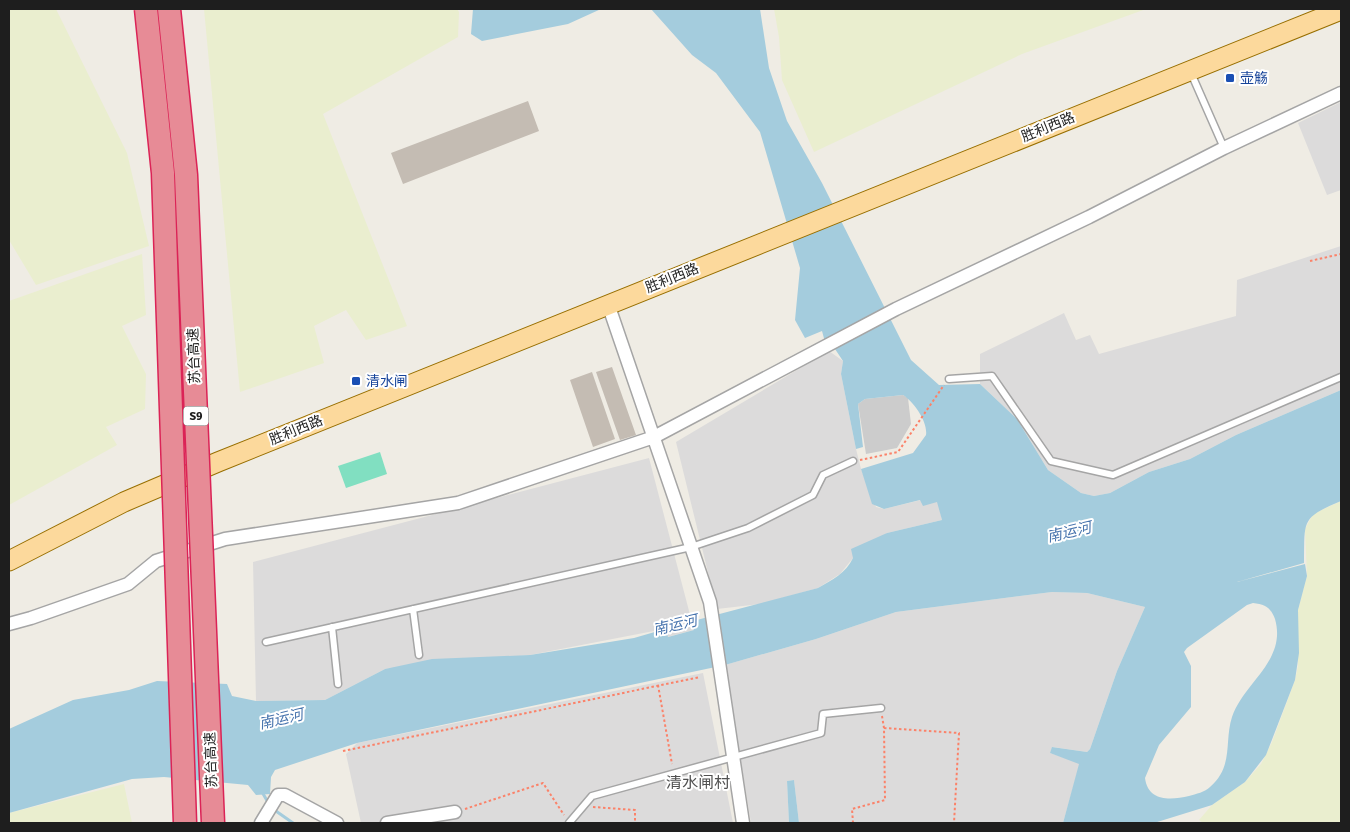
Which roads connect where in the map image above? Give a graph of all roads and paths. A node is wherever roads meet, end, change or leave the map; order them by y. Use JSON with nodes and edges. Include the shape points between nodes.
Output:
{"nodes":[{"id":1,"x":146,"y":9,"type":"edge"},
{"id":2,"x":169,"y":9,"type":"edge"},
{"id":3,"x":1341,"y":10,"type":"edge"},
{"id":4,"x":1341,"y":23,"type":"edge"},
{"id":5,"x":1192,"y":76,"type":"junction"},
{"id":6,"x":1341,"y":93,"type":"edge"},
{"id":7,"x":1224,"y":148,"type":"junction"},
{"id":8,"x":1341,"y":254,"type":"edge"},
{"id":9,"x":1310,"y":261,"type":"dead end"},
{"id":10,"x":610,"y":309,"type":"junction"},
{"id":11,"x":1341,"y":378,"type":"edge"},
{"id":12,"x":949,"y":379,"type":"joint"},
{"id":13,"x":654,"y":437,"type":"junction"},
{"id":14,"x":852,"y":461,"type":"joint"},
{"id":15,"x":691,"y":547,"type":"junction"},
{"id":16,"x":9,"y":561,"type":"edge"},
{"id":17,"x":9,"y":575,"type":"edge"},
{"id":18,"x":413,"y":609,"type":"junction"},
{"id":19,"x":9,"y":624,"type":"edge"},
{"id":20,"x":332,"y":627,"type":"junction"},
{"id":21,"x":266,"y":642,"type":"dead end"},
{"id":22,"x":419,"y":656,"type":"dead end"},
{"id":23,"x":700,"y":677,"type":"dead end"},
{"id":24,"x":338,"y":684,"type":"dead end"},
{"id":25,"x":658,"y":685,"type":"junction"},
{"id":26,"x":880,"y":708,"type":"joint"},
{"id":27,"x":884,"y":728,"type":"junction"},
{"id":28,"x":343,"y":751,"type":"dead end"},
{"id":29,"x":734,"y":759,"type":"junction"},
{"id":30,"x":674,"y":774,"type":"junction"},
{"id":31,"x":584,"y":806,"type":"junction"},
{"id":32,"x":455,"y":812,"type":"joint"},
{"id":33,"x":264,"y":817,"type":"edge"},
{"id":34,"x":185,"y":823,"type":"edge"},
{"id":35,"x":213,"y":823,"type":"edge"},
{"id":36,"x":337,"y":823,"type":"edge"},
{"id":37,"x":387,"y":823,"type":"edge"},
{"id":38,"x":569,"y":823,"type":"edge"},
{"id":39,"x":635,"y":823,"type":"edge"},
{"id":40,"x":743,"y":823,"type":"edge"},
{"id":41,"x":853,"y":823,"type":"edge"},
{"id":42,"x":954,"y":823,"type":"edge"}],
"edges":[{"from":1,"to":34,"type":"highway","name":"苏台高速","number":"S9","bridge":true,"via":[[164,173]]},
{"from":2,"to":35,"type":"highway","name":"苏台高速","number":"S9","bridge":true,"via":[[186,175]]},
{"from":3,"to":5,"type":"main road","name":"胜利西路"},
{"from":4,"to":5,"type":"main road","name":"胜利西路"},
{"from":5,"to":7,"type":"lane"},
{"from":5,"to":10,"type":"main road","name":"胜利西路"},
{"from":6,"to":7,"type":"street"},
{"from":7,"to":13,"type":"street","via":[[821,347]]},
{"from":8,"to":9,"type":"path"},
{"from":10,"to":13,"type":"street"},
{"from":10,"to":16,"type":"main road","name":"胜利西路","via":[[209,466],[124,502]]},
{"from":10,"to":17,"type":"main road","name":"胜利西路","via":[[131,513]]},
{"from":11,"to":12,"type":"lane","via":[[1113,474],[1051,461],[992,376]]},
{"from":12,"to":14,"type":"path","via":[[898,452]]},
{"from":13,"to":15,"type":"street"},
{"from":13,"to":19,"type":"street","via":[[458,503],[225,539],[156,561],[128,584]]},
{"from":14,"to":15,"type":"lane","via":[[822,475],[813,495],[748,528]]},
{"from":15,"to":18,"type":"lane"},
{"from":15,"to":29,"type":"street","via":[[710,602]]},
{"from":18,"to":20,"type":"lane"},
{"from":18,"to":22,"type":"lane"},
{"from":20,"to":21,"type":"lane"},
{"from":20,"to":24,"type":"lane"},
{"from":23,"to":25,"type":"path"},
{"from":25,"to":28,"type":"path"},
{"from":25,"to":30,"type":"path"},
{"from":26,"to":27,"type":"path"},
{"from":26,"to":29,"type":"lane","via":[[824,714],[821,734]]},
{"from":27,"to":41,"type":"path","via":[[884,800],[852,809]]},
{"from":27,"to":42,"type":"path","via":[[959,733]]},
{"from":29,"to":30,"type":"lane"},
{"from":29,"to":40,"type":"street"},
{"from":30,"to":31,"type":"lane","via":[[592,796]]},
{"from":31,"to":38,"type":"lane"},
{"from":31,"to":39,"type":"path","via":[[635,810]]},
{"from":32,"to":37,"type":"street"},
{"from":32,"to":38,"type":"path","via":[[543,783]]},
{"from":33,"to":36,"type":"street","via":[[278,795],[285,795]]}]}
